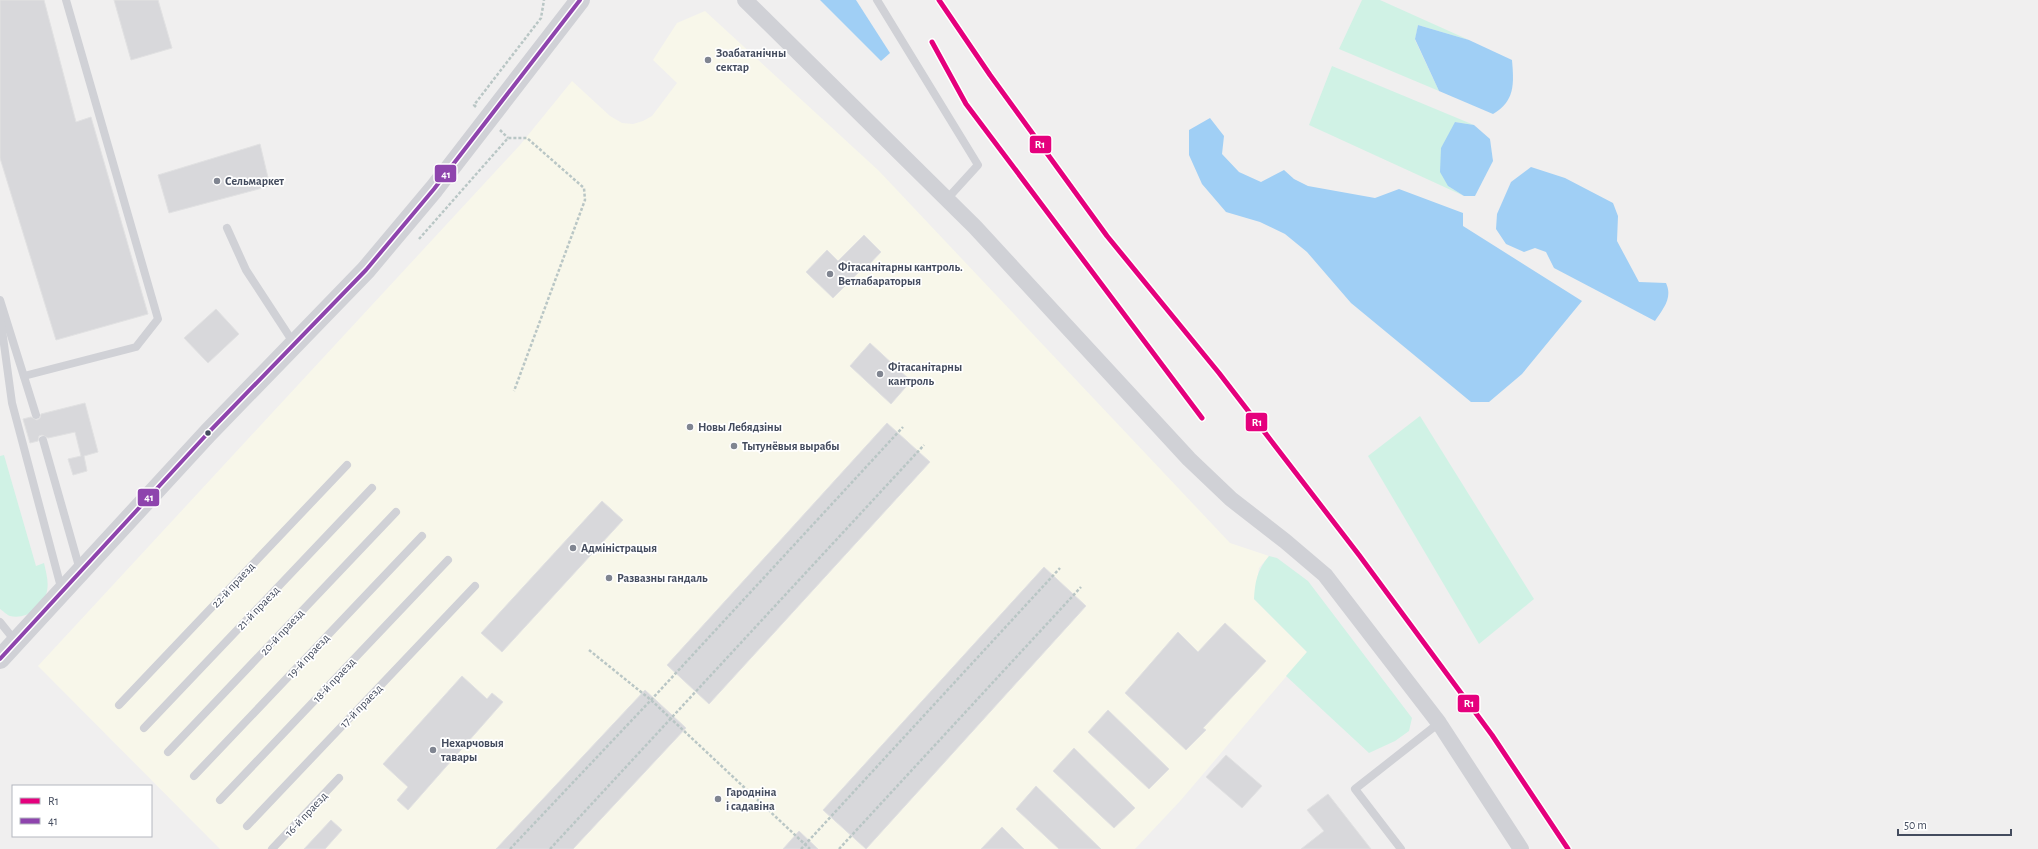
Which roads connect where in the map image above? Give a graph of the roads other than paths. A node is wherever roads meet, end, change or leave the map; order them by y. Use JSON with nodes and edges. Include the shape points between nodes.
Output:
{"nodes":[{"id":1,"x":66,"y":0,"type":"edge"},
{"id":2,"x":580,"y":0,"type":"edge"},
{"id":3,"x":745,"y":0,"type":"edge"},
{"id":4,"x":877,"y":0,"type":"edge"},
{"id":5,"x":947,"y":199,"type":"junction"},
{"id":6,"x":227,"y":228,"type":"dead end"},
{"id":7,"x":0,"y":300,"type":"edge"},
{"id":8,"x":0,"y":315,"type":"edge"},
{"id":9,"x":295,"y":345,"type":"junction"},
{"id":10,"x":24,"y":376,"type":"junction"},
{"id":11,"x":36,"y":416,"type":"dead end"},
{"id":12,"x":43,"y":440,"type":"dead end"},
{"id":13,"x":347,"y":465,"type":"dead end"},
{"id":14,"x":372,"y":488,"type":"dead end"},
{"id":15,"x":396,"y":512,"type":"dead end"},
{"id":16,"x":422,"y":536,"type":"dead end"},
{"id":17,"x":448,"y":560,"type":"dead end"},
{"id":18,"x":80,"y":571,"type":"junction"},
{"id":19,"x":475,"y":586,"type":"dead end"},
{"id":20,"x":62,"y":592,"type":"junction"},
{"id":21,"x":0,"y":622,"type":"edge"},
{"id":22,"x":16,"y":642,"type":"junction"},
{"id":23,"x":0,"y":659,"type":"edge"},
{"id":24,"x":119,"y":705,"type":"dead end"},
{"id":25,"x":1440,"y":723,"type":"junction"},
{"id":26,"x":144,"y":728,"type":"dead end"},
{"id":27,"x":168,"y":752,"type":"dead end"},
{"id":28,"x":194,"y":776,"type":"dead end"},
{"id":29,"x":339,"y":778,"type":"dead end"},
{"id":30,"x":220,"y":800,"type":"dead end"},
{"id":31,"x":246,"y":826,"type":"dead end"},
{"id":32,"x":272,"y":849,"type":"edge"},
{"id":33,"x":1401,"y":849,"type":"edge"},
{"id":34,"x":1521,"y":849,"type":"edge"}],
"edges":[{"from":1,"to":10,"type":"lane","via":[[158,319],[136,347]]},
{"from":2,"to":9,"type":"street","via":[[387,246]]},
{"from":3,"to":5,"type":"street"},
{"from":4,"to":5,"type":"lane","via":[[978,165]]},
{"from":5,"to":25,"type":"street","via":[[1189,460],[1231,500],[1325,575]]},
{"from":6,"to":9,"type":"lane","via":[[246,270]]},
{"from":7,"to":10,"type":"lane"},
{"from":8,"to":20,"type":"lane","via":[[12,403]]},
{"from":9,"to":18,"type":"street","via":[[208,433]]},
{"from":10,"to":11,"type":"lane"},
{"from":12,"to":18,"type":"lane"},
{"from":13,"to":24,"type":"lane","name":"22-й праезд"},
{"from":14,"to":26,"type":"lane","name":"21-й праезд"},
{"from":15,"to":27,"type":"lane","name":"20-й праезд"},
{"from":16,"to":28,"type":"lane","name":"19-й праезд"},
{"from":17,"to":30,"type":"lane","name":"18-й праезд"},
{"from":18,"to":20,"type":"street"},
{"from":19,"to":31,"type":"lane","name":"17-й праезд"},
{"from":20,"to":22,"type":"street"},
{"from":21,"to":22,"type":"lane"},
{"from":22,"to":23,"type":"street"},
{"from":25,"to":33,"type":"lane","via":[[1355,789]]},
{"from":25,"to":34,"type":"street"},
{"from":29,"to":32,"type":"lane","name":"16-й праезд"}]}
